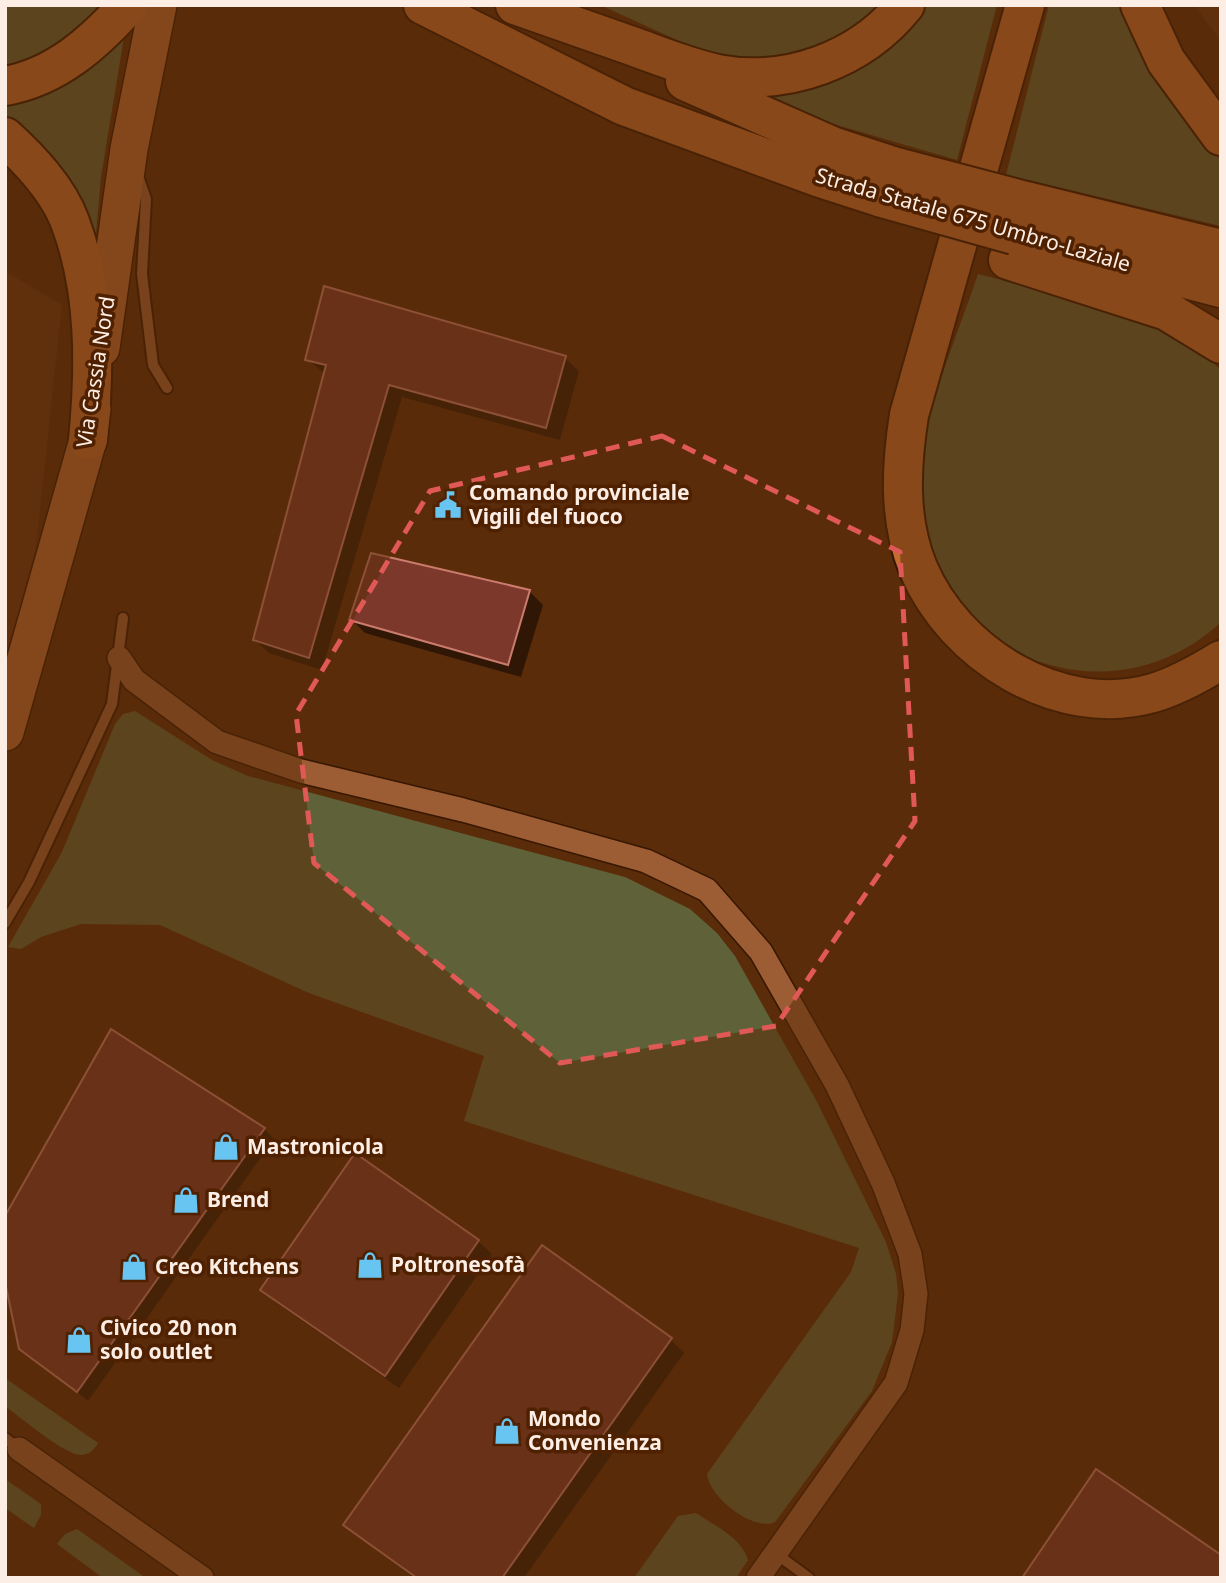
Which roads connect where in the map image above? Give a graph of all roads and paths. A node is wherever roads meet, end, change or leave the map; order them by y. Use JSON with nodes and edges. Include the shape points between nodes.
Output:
{"nodes":[{"id":1,"x":128,"y":5,"type":"edge"},
{"id":2,"x":158,"y":5,"type":"edge"},
{"id":3,"x":423,"y":5,"type":"edge"},
{"id":4,"x":513,"y":5,"type":"edge"},
{"id":5,"x":905,"y":5,"type":"edge"},
{"id":6,"x":1024,"y":5,"type":"edge"},
{"id":7,"x":1140,"y":5,"type":"edge"},
{"id":8,"x":5,"y":86,"type":"edge"},
{"id":9,"x":1221,"y":136,"type":"edge"},
{"id":10,"x":5,"y":137,"type":"edge"},
{"id":11,"x":128,"y":149,"type":"junction"},
{"id":12,"x":884,"y":194,"type":"junction"},
{"id":13,"x":1016,"y":232,"type":"junction"},
{"id":14,"x":1221,"y":249,"type":"edge"},
{"id":15,"x":1221,"y":288,"type":"edge"},
{"id":16,"x":1221,"y":344,"type":"edge"},
{"id":17,"x":167,"y":388,"type":"dead end"},
{"id":18,"x":88,"y":440,"type":"junction"},
{"id":19,"x":123,"y":618,"type":"dead end"},
{"id":20,"x":119,"y":659,"type":"junction"},
{"id":21,"x":1221,"y":660,"type":"edge"},
{"id":22,"x":5,"y":732,"type":"edge"},
{"id":23,"x":5,"y":923,"type":"edge"},
{"id":24,"x":10,"y":1443,"type":"edge"},
{"id":25,"x":775,"y":1553,"type":"junction"},
{"id":26,"x":202,"y":1578,"type":"edge"},
{"id":27,"x":758,"y":1578,"type":"edge"},
{"id":28,"x":808,"y":1578,"type":"edge"}],
"edges":[{"from":1,"to":8,"type":"highway","via":[[67,61]]},
{"from":2,"to":11,"type":"main road","name":"Via Cassia Nord"},
{"from":3,"to":12,"type":"highway","via":[[797,193]]},
{"from":4,"to":5,"type":"highway","via":[[692,67],[746,77],[802,71],[828,63],[876,34]]},
{"from":4,"to":12,"type":"highway","name":"Strada Statale 675 Umbro-Laziale","via":[[832,146]]},
{"from":6,"to":21,"type":"highway","via":[[909,415],[903,475],[909,540],[930,593],[964,637],[1010,672],[1036,684],[1093,697],[1132,696],[1177,684]]},
{"from":7,"to":9,"type":"highway","via":[[1166,61]]},
{"from":10,"to":18,"type":"highway","via":[[56,196],[70,220],[80,256],[93,366]]},
{"from":11,"to":17,"type":"lane","via":[[146,198],[142,274],[153,365]]},
{"from":11,"to":18,"type":"main road","name":"Via Cassia Nord"},
{"from":12,"to":13,"type":"highway"},
{"from":12,"to":13,"type":"highway","name":"Strada Statale 675 Umbro-Laziale","bridge":true},
{"from":13,"to":14,"type":"highway","name":"Strada Statale 675 Umbro-Laziale"},
{"from":13,"to":15,"type":"highway","name":"Strada Statale 675 Umbro-Laziale"},
{"from":13,"to":16,"type":"highway","via":[[1192,323]]},
{"from":18,"to":22,"type":"main road","name":"Via Cassia Nord"},
{"from":19,"to":20,"type":"lane"},
{"from":20,"to":23,"type":"lane","via":[[112,704],[29,882]]},
{"from":20,"to":25,"type":"street","via":[[134,680],[217,742],[301,771],[646,861],[707,890],[761,952],[837,1086],[883,1183],[910,1254],[916,1294],[912,1330],[896,1383]]},
{"from":24,"to":26,"type":"street"},
{"from":25,"to":27,"type":"street"},
{"from":25,"to":28,"type":"lane"}]}
